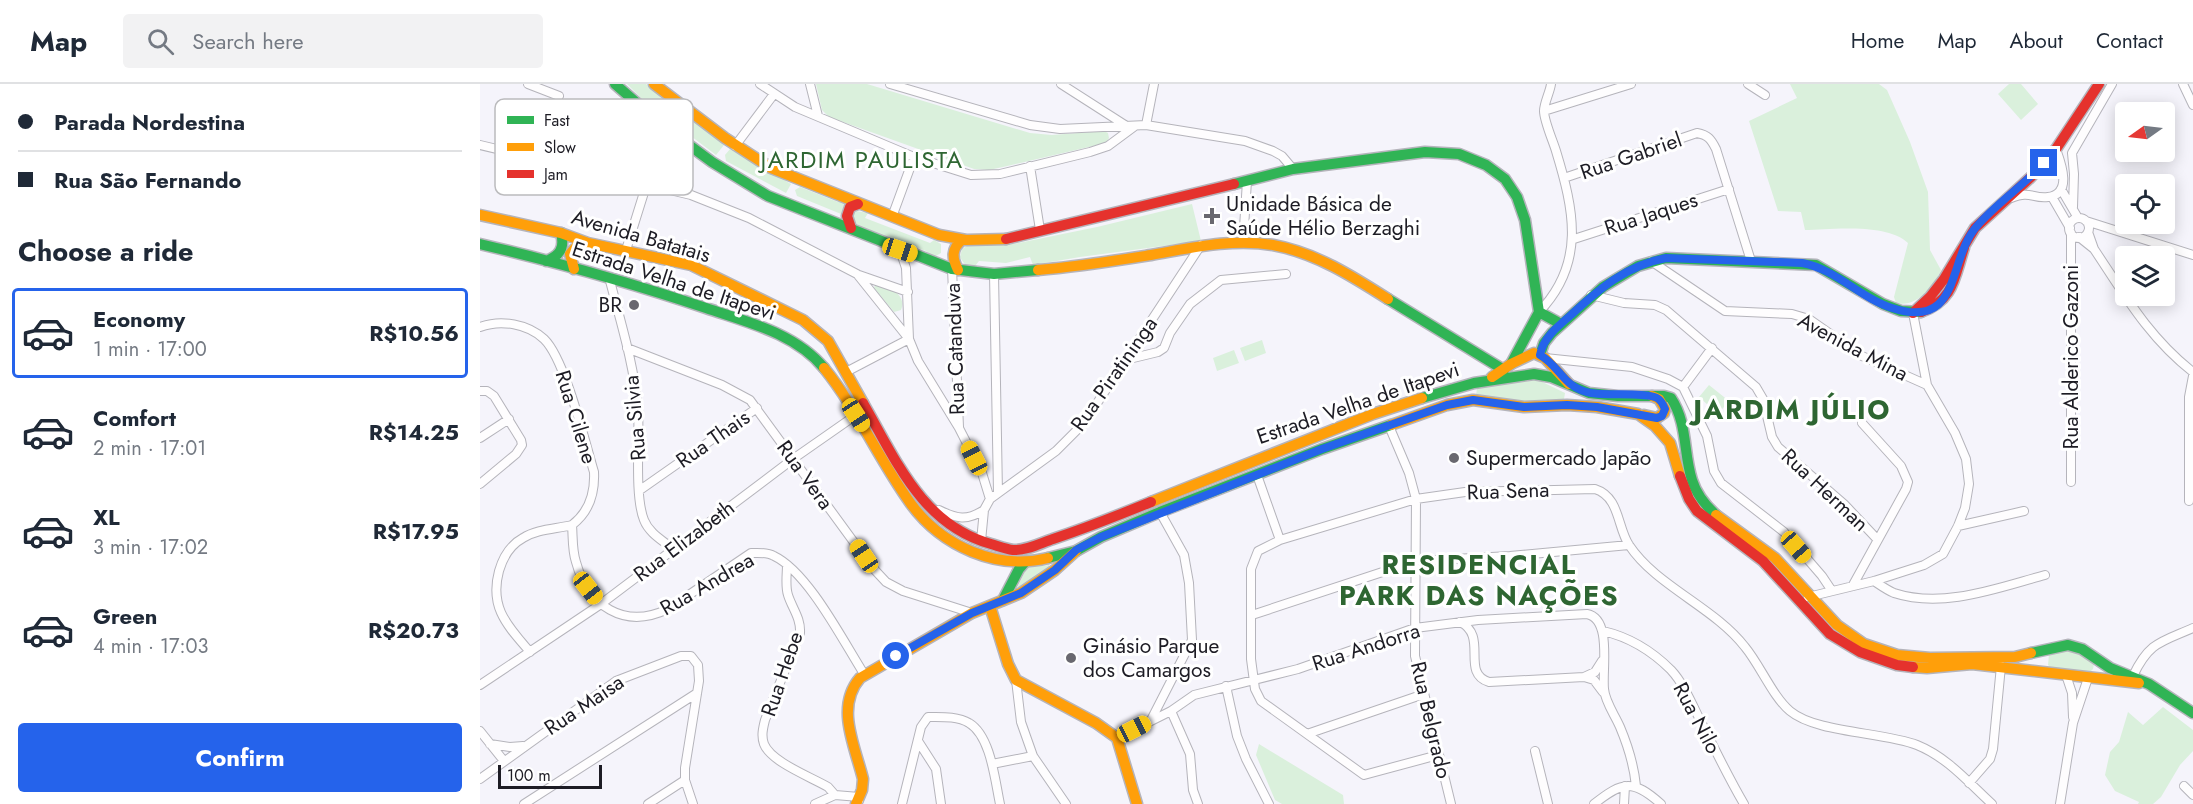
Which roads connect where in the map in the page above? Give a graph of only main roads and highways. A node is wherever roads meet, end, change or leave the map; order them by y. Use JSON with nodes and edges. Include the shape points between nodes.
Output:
{"nodes":[{"id":1,"x":615,"y":84,"type":"edge"},
{"id":2,"x":654,"y":84,"type":"edge"},
{"id":3,"x":2099,"y":84,"type":"edge"},
{"id":4,"x":632,"y":99,"type":"edge"},
{"id":5,"x":674,"y":99,"type":"edge"},
{"id":6,"x":693,"y":114,"type":"edge"},
{"id":7,"x":693,"y":148,"type":"edge"},
{"id":8,"x":858,"y":204,"type":"junction"},
{"id":9,"x":480,"y":214,"type":"edge"},
{"id":10,"x":851,"y":228,"type":"junction"},
{"id":11,"x":561,"y":233,"type":"junction"},
{"id":12,"x":939,"y":235,"type":"junction"},
{"id":13,"x":962,"y":240,"type":"junction"},
{"id":14,"x":588,"y":243,"type":"junction"},
{"id":15,"x":480,"y":244,"type":"edge"},
{"id":16,"x":546,"y":261,"type":"junction"},
{"id":17,"x":934,"y":261,"type":"junction"},
{"id":18,"x":574,"y":269,"type":"junction"},
{"id":19,"x":955,"y":270,"type":"junction"},
{"id":20,"x":1539,"y":312,"type":"junction"},
{"id":21,"x":1561,"y":324,"type":"junction"},
{"id":22,"x":1542,"y":356,"type":"junction"},
{"id":23,"x":1508,"y":367,"type":"junction"},
{"id":24,"x":1483,"y":382,"type":"junction"},
{"id":25,"x":1572,"y":387,"type":"junction"},
{"id":26,"x":1648,"y":395,"type":"junction"},
{"id":27,"x":1638,"y":414,"type":"junction"},
{"id":28,"x":1100,"y":523,"type":"junction"},
{"id":29,"x":1029,"y":547,"type":"joint"},
{"id":30,"x":1076,"y":550,"type":"junction"},
{"id":31,"x":1025,"y":562,"type":"junction"},
{"id":32,"x":1002,"y":600,"type":"junction"},
{"id":33,"x":990,"y":606,"type":"junction"},
{"id":34,"x":2046,"y":649,"type":"junction"},
{"id":35,"x":2093,"y":655,"type":"junction"},
{"id":36,"x":2047,"y":672,"type":"junction"},
{"id":37,"x":2088,"y":678,"type":"junction"},
{"id":38,"x":2149,"y":684,"type":"junction"},
{"id":39,"x":2193,"y":713,"type":"edge"},
{"id":40,"x":858,"y":802,"type":"edge"},
{"id":41,"x":1137,"y":804,"type":"edge"}],
"edges":[{"from":1,"to":4,"type":"main road"},
{"from":2,"to":5,"type":"main road"},
{"from":3,"to":21,"type":"main road","via":[[2056,149],[1975,228],[1944,279],[1915,313],[1871,299],[1816,265],[1666,258],[1623,273],[1591,295]]},
{"from":6,"to":8,"type":"main road","via":[[771,168]]},
{"from":7,"to":10,"type":"main road","via":[[768,196]]},
{"from":8,"to":10,"type":"main road","via":[[850,207],[847,216]]},
{"from":8,"to":12,"type":"main road"},
{"from":9,"to":11,"type":"main road","name":"Avenida Batatais"},
{"from":10,"to":17,"type":"main road"},
{"from":11,"to":14,"type":"main road","name":"Avenida Batatais"},
{"from":11,"to":16,"type":"main road","via":[[563,251]]},
{"from":12,"to":13,"type":"main road"},
{"from":12,"to":17,"type":"main road","via":[[946,252]]},
{"from":13,"to":19,"type":"main road","via":[[953,249]]},
{"from":13,"to":20,"type":"main road","via":[[1004,238],[1293,170],[1425,152],[1459,154],[1486,165],[1505,179],[1516,197]]},
{"from":14,"to":18,"type":"main road","via":[[570,254]]},
{"from":14,"to":29,"type":"main road","name":"Avenida Batatais","via":[[691,266],[803,320],[828,341],[923,502],[962,533],[981,542],[1014,549]]},
{"from":15,"to":16,"type":"main road","name":"Estrada Velha de Itapevi"},
{"from":16,"to":18,"type":"main road","name":"Estrada Velha de Itapevi"},
{"from":17,"to":19,"type":"main road"},
{"from":18,"to":31,"type":"main road","name":"Estrada Velha de Itapevi","via":[[737,319],[792,341],[818,361],[842,392],[924,519],[974,554],[1005,562]]},
{"from":19,"to":23,"type":"main road","via":[[994,274],[1083,266],[1201,245],[1271,245],[1325,262]]},
{"from":20,"to":21,"type":"main road"},
{"from":20,"to":23,"type":"main road"},
{"from":21,"to":22,"type":"main road","via":[[1545,340]]},
{"from":22,"to":23,"type":"main road","via":[[1530,354]]},
{"from":22,"to":25,"type":"main road"},
{"from":23,"to":24,"type":"main road"},
{"from":24,"to":25,"type":"main road","name":"Estrada Velha de Itapevi","via":[[1534,374]]},
{"from":24,"to":28,"type":"main road","name":"Estrada Velha de Itapevi","via":[[1373,414]]},
{"from":25,"to":26,"type":"main road","name":"Estrada Velha de Itapevi","via":[[1604,395]]},
{"from":26,"to":27,"type":"main road","via":[[1659,399],[1664,413],[1657,418]]},
{"from":26,"to":34,"type":"main road","name":"Estrada Velha de Itapevi","via":[[1671,398],[1677,407],[1692,481],[1706,506],[1775,558],[1851,636],[1897,655],[1930,658],[2015,657]]},
{"from":27,"to":30,"type":"main road","name":"Estrada Velha de Itapevi","via":[[1597,407],[1524,407],[1473,400],[1447,405],[1160,512]]},
{"from":27,"to":36,"type":"main road","name":"Estrada Velha de Itapevi","via":[[1670,443],[1682,484],[1697,511],[1763,561],[1830,634],[1845,644],[1896,664],[1927,668],[1972,664]]},
{"from":28,"to":29,"type":"main road","name":"Estrada Velha de Itapevi"},
{"from":28,"to":31,"type":"main road","via":[[1092,531],[1043,549]]},
{"from":30,"to":31,"type":"main road","name":"Estrada Velha de Itapevi"},
{"from":30,"to":32,"type":"main road","via":[[1021,593]]},
{"from":31,"to":32,"type":"main road"},
{"from":32,"to":33,"type":"main road"},
{"from":33,"to":40,"type":"main road","via":[[864,674],[852,685],[846,713],[863,779]]},
{"from":33,"to":41,"type":"main road","via":[[1016,680],[1117,738]]},
{"from":34,"to":35,"type":"main road","name":"Estrada Velha de Itapevi","via":[[2068,645]]},
{"from":34,"to":36,"type":"main road","via":[[2041,661]]},
{"from":35,"to":37,"type":"main road","via":[[2096,669]]},
{"from":35,"to":38,"type":"main road","name":"Estrada Velha de Itapevi","via":[[2110,668]]},
{"from":36,"to":37,"type":"main road","name":"Estrada Velha de Itapevi"},
{"from":37,"to":38,"type":"main road","name":"Estrada Velha de Itapevi"},
{"from":38,"to":39,"type":"main road"}]}
